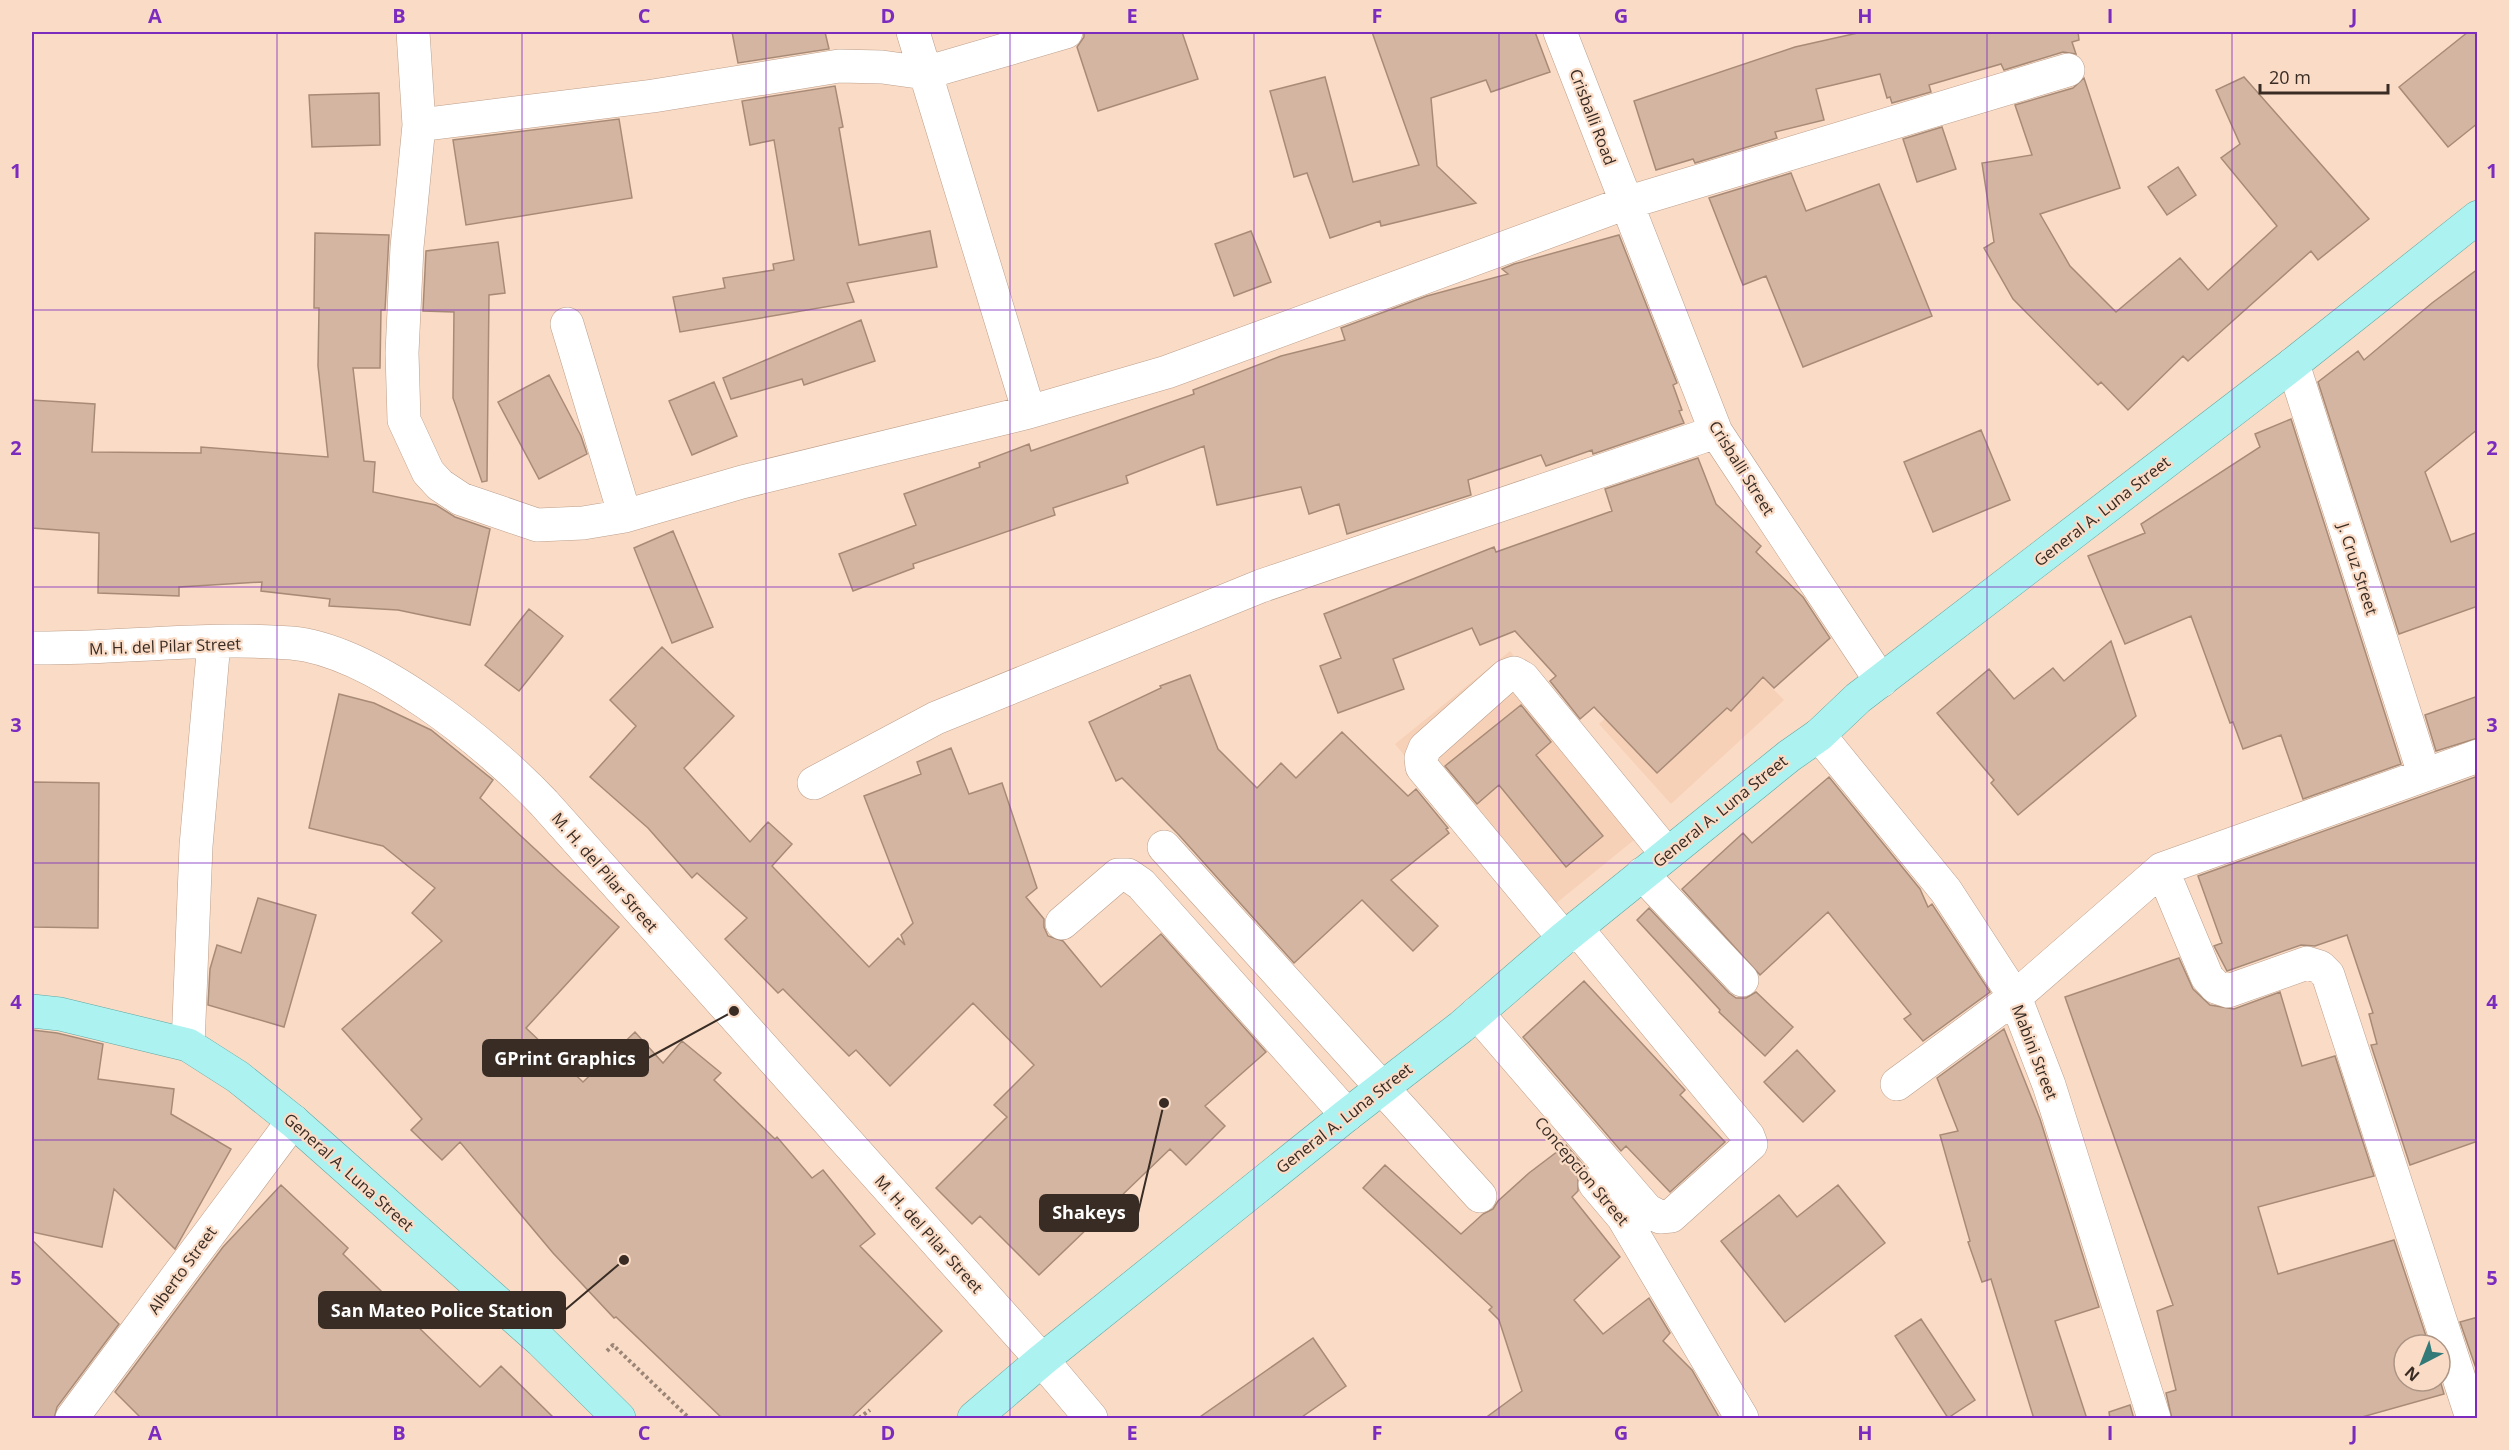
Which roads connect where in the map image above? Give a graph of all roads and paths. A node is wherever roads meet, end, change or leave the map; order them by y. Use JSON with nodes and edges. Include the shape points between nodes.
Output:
{"nodes":[{"id":1,"x":413,"y":32,"type":"edge"},
{"id":2,"x":913,"y":32,"type":"edge"},
{"id":3,"x":1066,"y":32,"type":"edge"},
{"id":4,"x":1560,"y":32,"type":"edge"},
{"id":5,"x":2068,"y":70,"type":"dead end"},
{"id":6,"x":925,"y":73,"type":"junction"},
{"id":7,"x":419,"y":125,"type":"junction"},
{"id":8,"x":1626,"y":203,"type":"junction"},
{"id":9,"x":2478,"y":217,"type":"edge"},
{"id":10,"x":567,"y":324,"type":"dead end"},
{"id":11,"x":2292,"y":364,"type":"junction"},
{"id":12,"x":1029,"y":412,"type":"junction"},
{"id":13,"x":1716,"y":432,"type":"junction"},
{"id":14,"x":624,"y":516,"type":"junction"},
{"id":15,"x":214,"y":642,"type":"junction"},
{"id":16,"x":32,"y":648,"type":"edge"},
{"id":17,"x":1881,"y":681,"type":"junction"},
{"id":18,"x":1819,"y":735,"type":"junction"},
{"id":19,"x":2478,"y":756,"type":"edge"},
{"id":20,"x":2424,"y":774,"type":"junction"},
{"id":21,"x":814,"y":783,"type":"dead end"},
{"id":22,"x":1164,"y":847,"type":"dead end"},
{"id":23,"x":1667,"y":854,"type":"junction"},
{"id":24,"x":2162,"y":869,"type":"junction"},
{"id":25,"x":1642,"y":874,"type":"junction"},
{"id":26,"x":1062,"y":923,"type":"dead end"},
{"id":27,"x":1570,"y":934,"type":"junction"},
{"id":28,"x":1742,"y":980,"type":"dead end"},
{"id":29,"x":2015,"y":997,"type":"junction"},
{"id":30,"x":32,"y":1011,"type":"edge"},
{"id":31,"x":1469,"y":1020,"type":"junction"},
{"id":32,"x":188,"y":1045,"type":"junction"},
{"id":33,"x":1897,"y":1084,"type":"dead end"},
{"id":34,"x":1381,"y":1088,"type":"junction"},
{"id":35,"x":1347,"y":1115,"type":"junction"},
{"id":36,"x":292,"y":1120,"type":"junction"},
{"id":37,"x":1479,"y":1196,"type":"dead end"},
{"id":38,"x":1042,"y":1360,"type":"junction"},
{"id":39,"x":870,"y":1410,"type":"dead end"},
{"id":40,"x":72,"y":1419,"type":"edge"},
{"id":41,"x":619,"y":1419,"type":"edge"},
{"id":42,"x":859,"y":1419,"type":"edge"},
{"id":43,"x":974,"y":1419,"type":"edge"},
{"id":44,"x":1091,"y":1419,"type":"edge"},
{"id":45,"x":1742,"y":1419,"type":"edge"},
{"id":46,"x":2154,"y":1419,"type":"edge"},
{"id":47,"x":2472,"y":1419,"type":"edge"}],
"edges":[{"from":1,"to":7,"type":"street"},
{"from":2,"to":6,"type":"street"},
{"from":3,"to":6,"type":"street"},
{"from":4,"to":8,"type":"street","name":"Crisballi Road"},
{"from":5,"to":8,"type":"street"},
{"from":6,"to":7,"type":"street","via":[[882,66],[839,66],[653,96]]},
{"from":6,"to":12,"type":"street"},
{"from":7,"to":14,"type":"street","via":[[402,353],[404,420],[414,446],[440,485],[480,507],[537,525]]},
{"from":8,"to":12,"type":"street","via":[[1167,372]]},
{"from":8,"to":13,"type":"street","name":"Crisballi Street"},
{"from":9,"to":11,"type":"main road","name":"General A. Luna Street"},
{"from":10,"to":14,"type":"street"},
{"from":11,"to":17,"type":"main road","name":"General A. Luna Street"},
{"from":11,"to":20,"type":"street","name":"J. Cruz Street"},
{"from":12,"to":14,"type":"street"},
{"from":13,"to":17,"type":"street","name":"Crisballi Street"},
{"from":13,"to":21,"type":"street","via":[[1261,586],[936,718]]},
{"from":15,"to":16,"type":"street","name":"M. H. del Pilar Street"},
{"from":15,"to":32,"type":"street","via":[[196,846]]},
{"from":15,"to":38,"type":"street","name":"M. H. del Pilar Street","via":[[293,643],[344,656],[405,688],[515,772]]},
{"from":17,"to":18,"type":"main road","name":"General A. Luna Street"},
{"from":18,"to":23,"type":"main road","name":"General A. Luna Street"},
{"from":18,"to":29,"type":"street","name":"Mabini Street","via":[[1946,891]]},
{"from":19,"to":20,"type":"street"},
{"from":20,"to":24,"type":"street"},
{"from":22,"to":34,"type":"street"},
{"from":23,"to":25,"type":"main road","name":"General A. Luna Street"},
{"from":23,"to":27,"type":"street","via":[[1523,678],[1514,673],[1506,676],[1425,748],[1422,767]]},
{"from":24,"to":29,"type":"street"},
{"from":24,"to":47,"type":"street","via":[[2207,976],[2216,987],[2228,992],[2307,963],[2328,975]]},
{"from":25,"to":27,"type":"main road","name":"General A. Luna Street"},
{"from":25,"to":28,"type":"street"},
{"from":26,"to":35,"type":"street","via":[[1119,875],[1128,875],[1141,884]]},
{"from":27,"to":31,"type":"main road","name":"General A. Luna Street"},
{"from":27,"to":31,"type":"street","via":[[1741,1127],[1751,1144],[1671,1216],[1660,1217],[1647,1210]]},
{"from":29,"to":33,"type":"street"},
{"from":29,"to":46,"type":"street","name":"Mabini Street","via":[[2049,1085]]},
{"from":30,"to":32,"type":"main road","name":"General A. Luna Street","via":[[60,1014]]},
{"from":31,"to":34,"type":"main road","name":"General A. Luna Street"},
{"from":31,"to":45,"type":"street","name":"Concepcion Street","via":[[1623,1217]]},
{"from":32,"to":36,"type":"main road","name":"General A. Luna Street","via":[[238,1077]]},
{"from":34,"to":35,"type":"main road","name":"General A. Luna Street"},
{"from":34,"to":37,"type":"street"},
{"from":35,"to":38,"type":"main road","name":"General A. Luna Street"},
{"from":36,"to":40,"type":"street","name":"Alberto Street"},
{"from":36,"to":41,"type":"main road","name":"General A. Luna Street","via":[[541,1341]]},
{"from":38,"to":43,"type":"main road","name":"General A. Luna Street"},
{"from":38,"to":44,"type":"street","name":"M. H. del Pilar Street"},
{"from":39,"to":42,"type":"path"}]}
